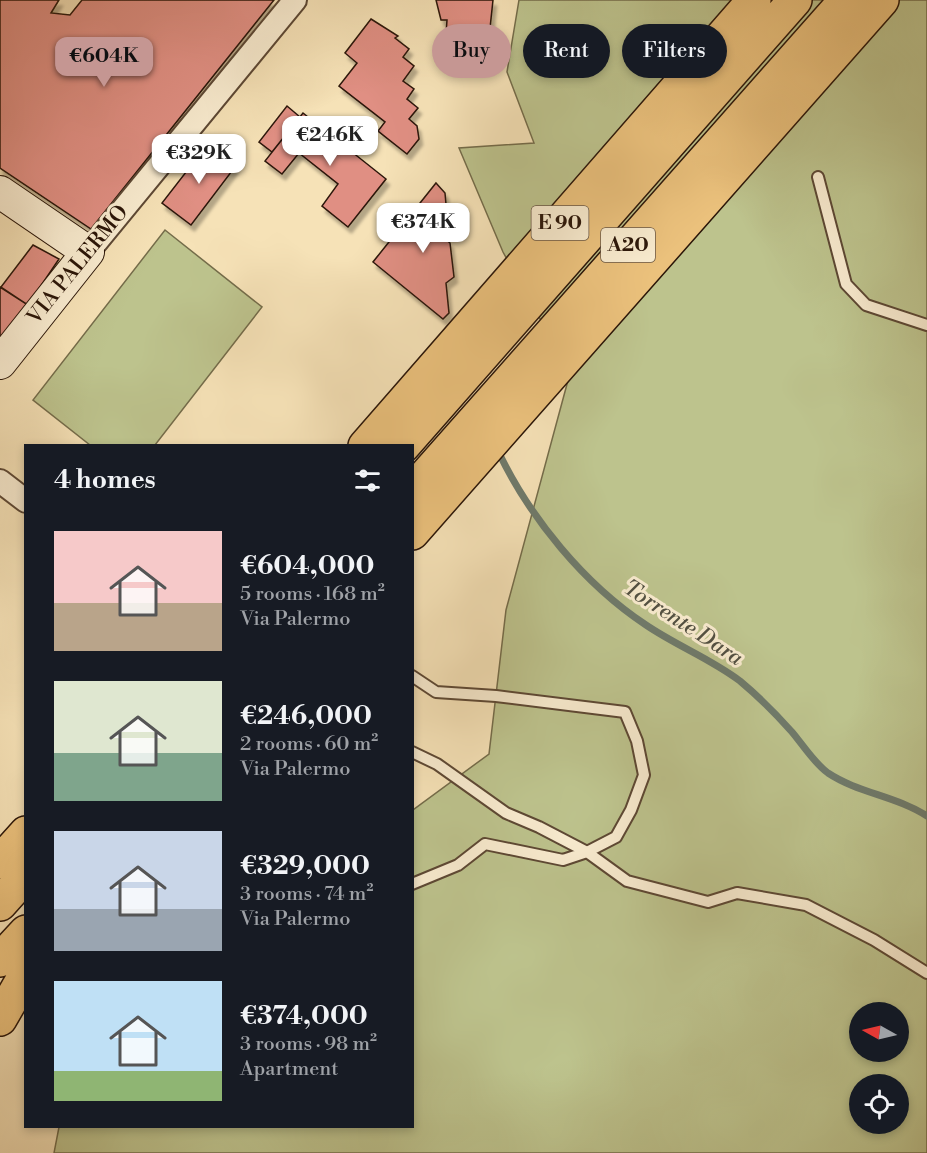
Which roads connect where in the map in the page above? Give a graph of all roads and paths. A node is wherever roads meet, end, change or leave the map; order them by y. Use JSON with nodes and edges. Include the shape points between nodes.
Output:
{"nodes":[{"id":1,"x":295,"y":0,"type":"edge"},
{"id":2,"x":754,"y":0,"type":"edge"},
{"id":3,"x":795,"y":0,"type":"edge"},
{"id":4,"x":846,"y":0,"type":"edge"},
{"id":5,"x":882,"y":0,"type":"edge"},
{"id":6,"x":818,"y":177,"type":"dead end"},
{"id":7,"x":0,"y":192,"type":"edge"},
{"id":8,"x":88,"y":252,"type":"junction"},
{"id":9,"x":927,"y":326,"type":"edge"},
{"id":10,"x":0,"y":363,"type":"edge"},
{"id":11,"x":367,"y":444,"type":"edge"},
{"id":12,"x":405,"y":444,"type":"edge"},
{"id":13,"x":0,"y":481,"type":"edge"},
{"id":14,"x":414,"y":489,"type":"edge"},
{"id":15,"x":24,"y":499,"type":"edge"},
{"id":16,"x":414,"y":531,"type":"edge"},
{"id":17,"x":414,"y":677,"type":"edge"},
{"id":18,"x":414,"y":753,"type":"edge"},
{"id":19,"x":24,"y":834,"type":"edge"},
{"id":20,"x":587,"y":852,"type":"junction"},
{"id":21,"x":0,"y":862,"type":"edge"},
{"id":22,"x":24,"y":877,"type":"edge"},
{"id":23,"x":414,"y":883,"type":"edge"},
{"id":24,"x":0,"y":904,"type":"edge"},
{"id":25,"x":24,"y":934,"type":"edge"},
{"id":26,"x":0,"y":960,"type":"edge"},
{"id":27,"x":927,"y":973,"type":"edge"},
{"id":28,"x":24,"y":978,"type":"edge"},
{"id":29,"x":0,"y":1020,"type":"edge"}],
"edges":[{"from":1,"to":8,"type":"street","name":"VIA PALERMO"},
{"from":2,"to":11,"type":"highway","number":"E 90"},
{"from":3,"to":12,"type":"highway","number":"A20"},
{"from":4,"to":14,"type":"highway","number":"A20"},
{"from":5,"to":16,"type":"highway"},
{"from":6,"to":9,"type":"lane","via":[[846,284],[866,305]]},
{"from":7,"to":8,"type":"main road"},
{"from":8,"to":10,"type":"main road","name":"VIA PALERMO"},
{"from":13,"to":15,"type":"street"},
{"from":17,"to":20,"type":"lane","via":[[435,692],[625,712],[638,741],[644,775],[616,837]]},
{"from":18,"to":20,"type":"lane","via":[[437,764],[506,813]]},
{"from":19,"to":21,"type":"highway"},
{"from":20,"to":23,"type":"lane","via":[[563,860],[486,844],[458,865]]},
{"from":20,"to":27,"type":"lane","via":[[627,881],[708,902],[737,893],[806,905]]},
{"from":22,"to":24,"type":"highway"},
{"from":25,"to":26,"type":"highway"},
{"from":28,"to":29,"type":"highway"}]}
